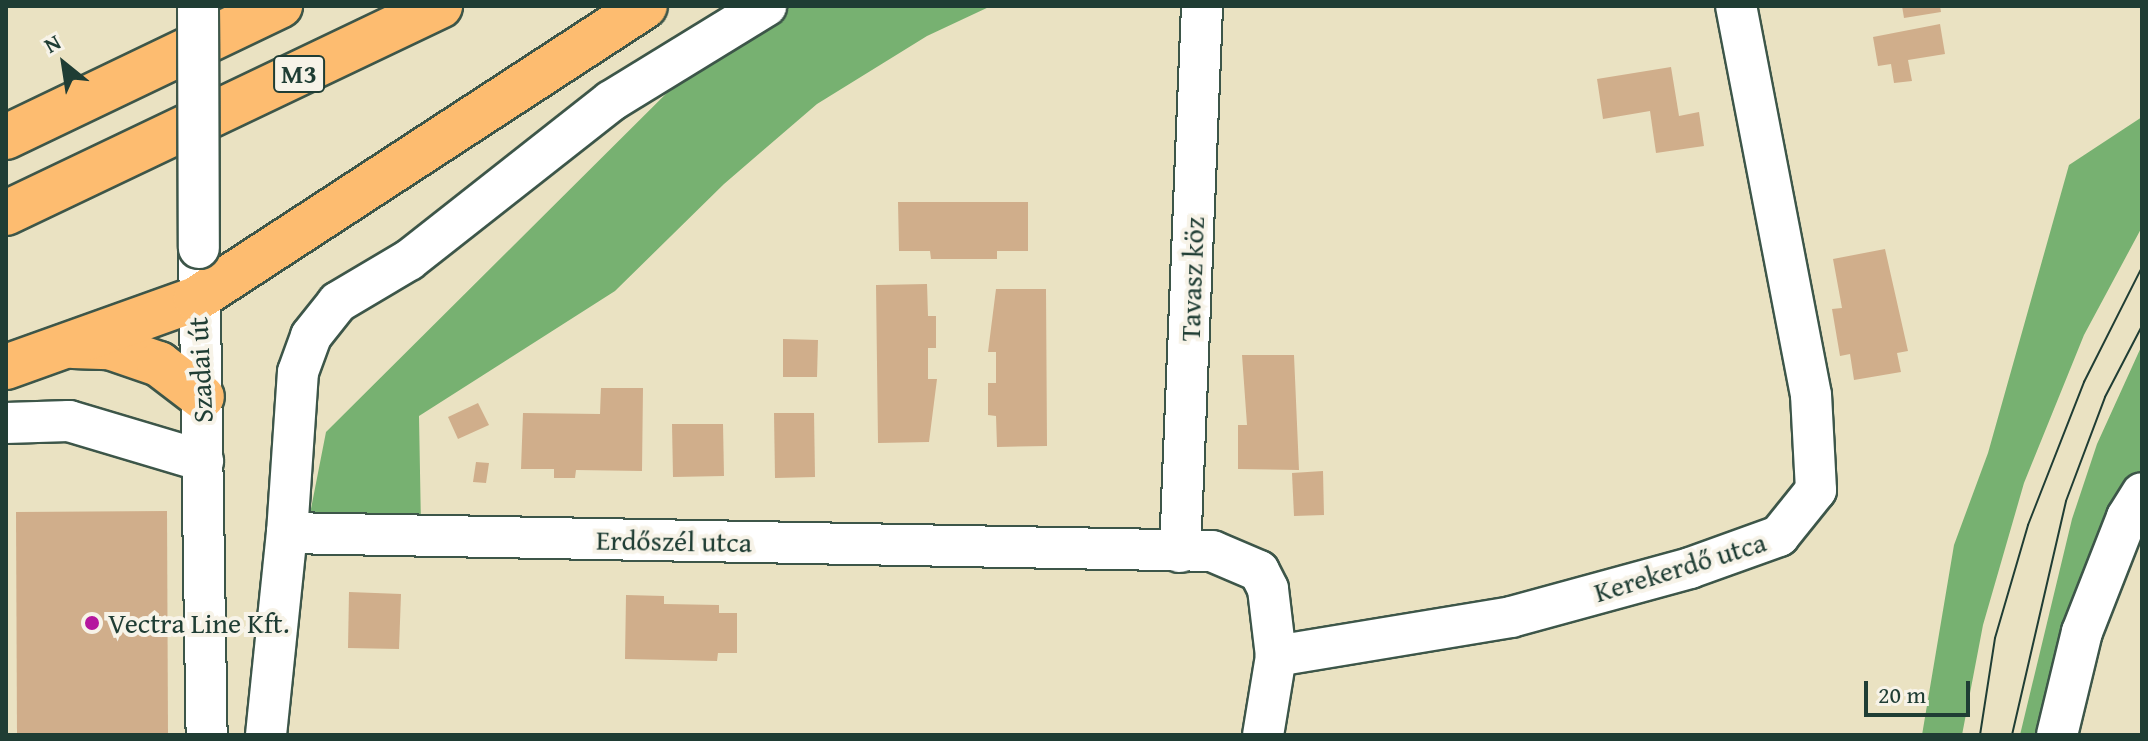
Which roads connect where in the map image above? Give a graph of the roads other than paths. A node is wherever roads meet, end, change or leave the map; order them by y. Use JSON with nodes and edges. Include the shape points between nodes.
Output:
{"nodes":[{"id":1,"x":198,"y":6,"type":"edge"},
{"id":2,"x":440,"y":6,"type":"edge"},
{"id":3,"x":645,"y":6,"type":"edge"},
{"id":4,"x":766,"y":6,"type":"edge"},
{"id":5,"x":1202,"y":6,"type":"edge"},
{"id":6,"x":1736,"y":6,"type":"edge"},
{"id":7,"x":273,"y":9,"type":"edge"},
{"id":8,"x":6,"y":137,"type":"edge"},
{"id":9,"x":6,"y":213,"type":"edge"},
{"id":10,"x":196,"y":299,"type":"junction"},
{"id":11,"x":59,"y":345,"type":"junction"},
{"id":12,"x":6,"y":367,"type":"edge"},
{"id":13,"x":202,"y":397,"type":"junction"},
{"id":14,"x":6,"y":423,"type":"edge"},
{"id":15,"x":203,"y":461,"type":"junction"},
{"id":16,"x":2142,"y":493,"type":"edge"},
{"id":17,"x":287,"y":533,"type":"junction"},
{"id":18,"x":1180,"y":552,"type":"junction"},
{"id":19,"x":1276,"y":656,"type":"junction"},
{"id":20,"x":207,"y":735,"type":"edge"},
{"id":21,"x":266,"y":735,"type":"edge"},
{"id":22,"x":1263,"y":735,"type":"edge"},
{"id":23,"x":2057,"y":735,"type":"edge"}],
"edges":[{"from":1,"to":10,"type":"street","name":"Szadai út","bridge":true},
{"from":2,"to":9,"type":"highway","number":"M3"},
{"from":3,"to":10,"type":"highway"},
{"from":4,"to":17,"type":"street","via":[[611,101],[420,252],[338,302],[311,336],[298,372]]},
{"from":5,"to":18,"type":"street","name":"Tavasz köz"},
{"from":6,"to":19,"type":"street","name":"Kerekerdő utca","via":[[1811,395],[1816,490],[1779,536],[1690,568],[1511,617]]},
{"from":7,"to":8,"type":"highway","number":"M3"},
{"from":10,"to":11,"type":"highway"},
{"from":10,"to":13,"type":"street","name":"Szadai út"},
{"from":11,"to":12,"type":"highway"},
{"from":11,"to":13,"type":"highway","via":[[109,347],[159,364]]},
{"from":13,"to":15,"type":"street","name":"Szadai út"},
{"from":14,"to":15,"type":"street","via":[[69,421]]},
{"from":15,"to":20,"type":"street","name":"Szadai út"},
{"from":16,"to":23,"type":"street","via":[[2122,529],[2082,632]]},
{"from":17,"to":18,"type":"street","name":"Erdőszél utca"},
{"from":17,"to":21,"type":"street"},
{"from":18,"to":19,"type":"street","name":"Erdőszél utca","via":[[1212,551],[1259,571],[1273,611]]},
{"from":19,"to":22,"type":"street"}]}
